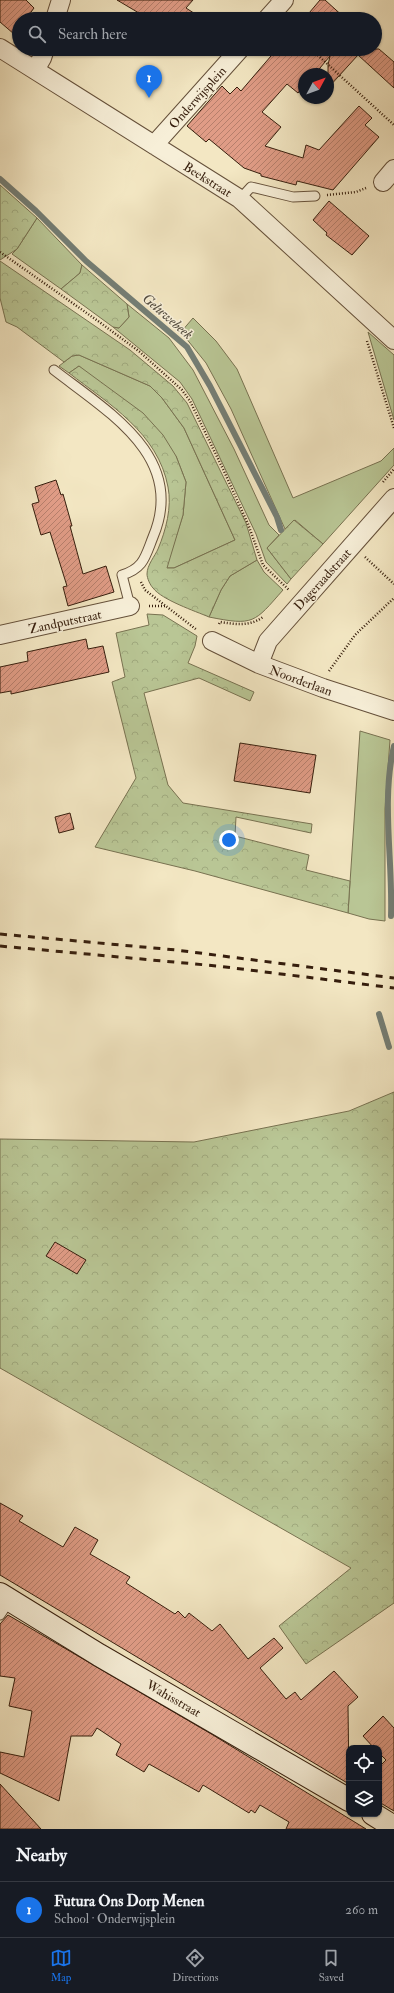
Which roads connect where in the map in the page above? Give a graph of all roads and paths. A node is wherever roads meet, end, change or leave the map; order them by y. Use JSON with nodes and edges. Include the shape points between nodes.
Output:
{"nodes":[{"id":1,"x":62,"y":0,"type":"edge"},
{"id":2,"x":284,"y":0,"type":"edge"},
{"id":3,"x":58,"y":12,"type":"edge"},
{"id":4,"x":273,"y":12,"type":"edge"},
{"id":5,"x":0,"y":48,"type":"edge"},
{"id":6,"x":12,"y":56,"type":"edge"},
{"id":7,"x":13,"y":56,"type":"edge"},
{"id":8,"x":43,"y":56,"type":"edge"},
{"id":9,"x":234,"y":56,"type":"edge"},
{"id":10,"x":319,"y":56,"type":"edge"},
{"id":11,"x":35,"y":70,"type":"junction"},
{"id":12,"x":394,"y":125,"type":"edge"},
{"id":13,"x":154,"y":145,"type":"junction"},
{"id":14,"x":388,"y":175,"type":"edge"},
{"id":15,"x":315,"y":196,"type":"joint"},
{"id":16,"x":240,"y":199,"type":"junction"},
{"id":17,"x":0,"y":252,"type":"edge"},
{"id":18,"x":373,"y":322,"type":"junction"},
{"id":19,"x":394,"y":340,"type":"edge"},
{"id":20,"x":54,"y":370,"type":"dead end"},
{"id":21,"x":394,"y":428,"type":"edge"},
{"id":22,"x":394,"y":498,"type":"edge"},
{"id":23,"x":352,"y":546,"type":"junction"},
{"id":24,"x":136,"y":570,"type":"junction"},
{"id":25,"x":394,"y":584,"type":"edge"},
{"id":26,"x":284,"y":596,"type":"dead end"},
{"id":27,"x":394,"y":598,"type":"edge"},
{"id":28,"x":130,"y":606,"type":"joint"},
{"id":29,"x":265,"y":616,"type":"dead end"},
{"id":30,"x":0,"y":635,"type":"edge"},
{"id":31,"x":212,"y":641,"type":"junction"},
{"id":32,"x":259,"y":664,"type":"junction"},
{"id":33,"x":323,"y":688,"type":"junction"},
{"id":34,"x":394,"y":711,"type":"edge"},
{"id":35,"x":3,"y":1603,"type":"edge"},
{"id":36,"x":346,"y":1798,"type":"edge"}],
"edges":[{"from":1,"to":3,"type":"street"},
{"from":2,"to":4,"type":"street"},
{"from":5,"to":6,"type":"street","name":"Beekstraat"},
{"from":7,"to":11,"type":"street","name":"Beekstraat"},
{"from":8,"to":11,"type":"street"},
{"from":9,"to":13,"type":"street","name":"Onderwijsplein"},
{"from":10,"to":12,"type":"path"},
{"from":11,"to":13,"type":"street","name":"Beekstraat"},
{"from":13,"to":16,"type":"street","name":"Beekstraat"},
{"from":14,"to":15,"type":"path","via":[[356,192]]},
{"from":15,"to":16,"type":"lane","via":[[293,197],[251,187]]},
{"from":16,"to":18,"type":"street","name":"Beekstraat"},
{"from":17,"to":26,"type":"path","via":[[98,320],[140,352],[182,390],[190,401],[248,524],[263,565],[290,591]]},
{"from":18,"to":19,"type":"street","name":"Beekstraat"},
{"from":18,"to":21,"type":"path","via":[[363,331]]},
{"from":20,"to":24,"type":"lane","via":[[123,423],[151,459],[161,486],[162,508],[145,557]]},
{"from":22,"to":23,"type":"street","name":"Dageraadstraat"},
{"from":23,"to":25,"type":"path"},
{"from":23,"to":32,"type":"street","name":"Dageraadstraat","via":[[268,640]]},
{"from":24,"to":28,"type":"lane","via":[[122,575]]},
{"from":24,"to":31,"type":"path","via":[[145,590]]},
{"from":27,"to":33,"type":"path","via":[[355,635],[331,667]]},
{"from":28,"to":30,"type":"street","name":"Zandputstraat"},
{"from":29,"to":31,"type":"path","via":[[256,622],[238,625],[220,622]]},
{"from":31,"to":32,"type":"street","name":"Noorderlaan"},
{"from":32,"to":33,"type":"street","name":"Noorderlaan"},
{"from":33,"to":34,"type":"street","name":"Noorderlaan"},
{"from":35,"to":36,"type":"street","name":"Wahisstraat","via":[[106,1659]]}]}
